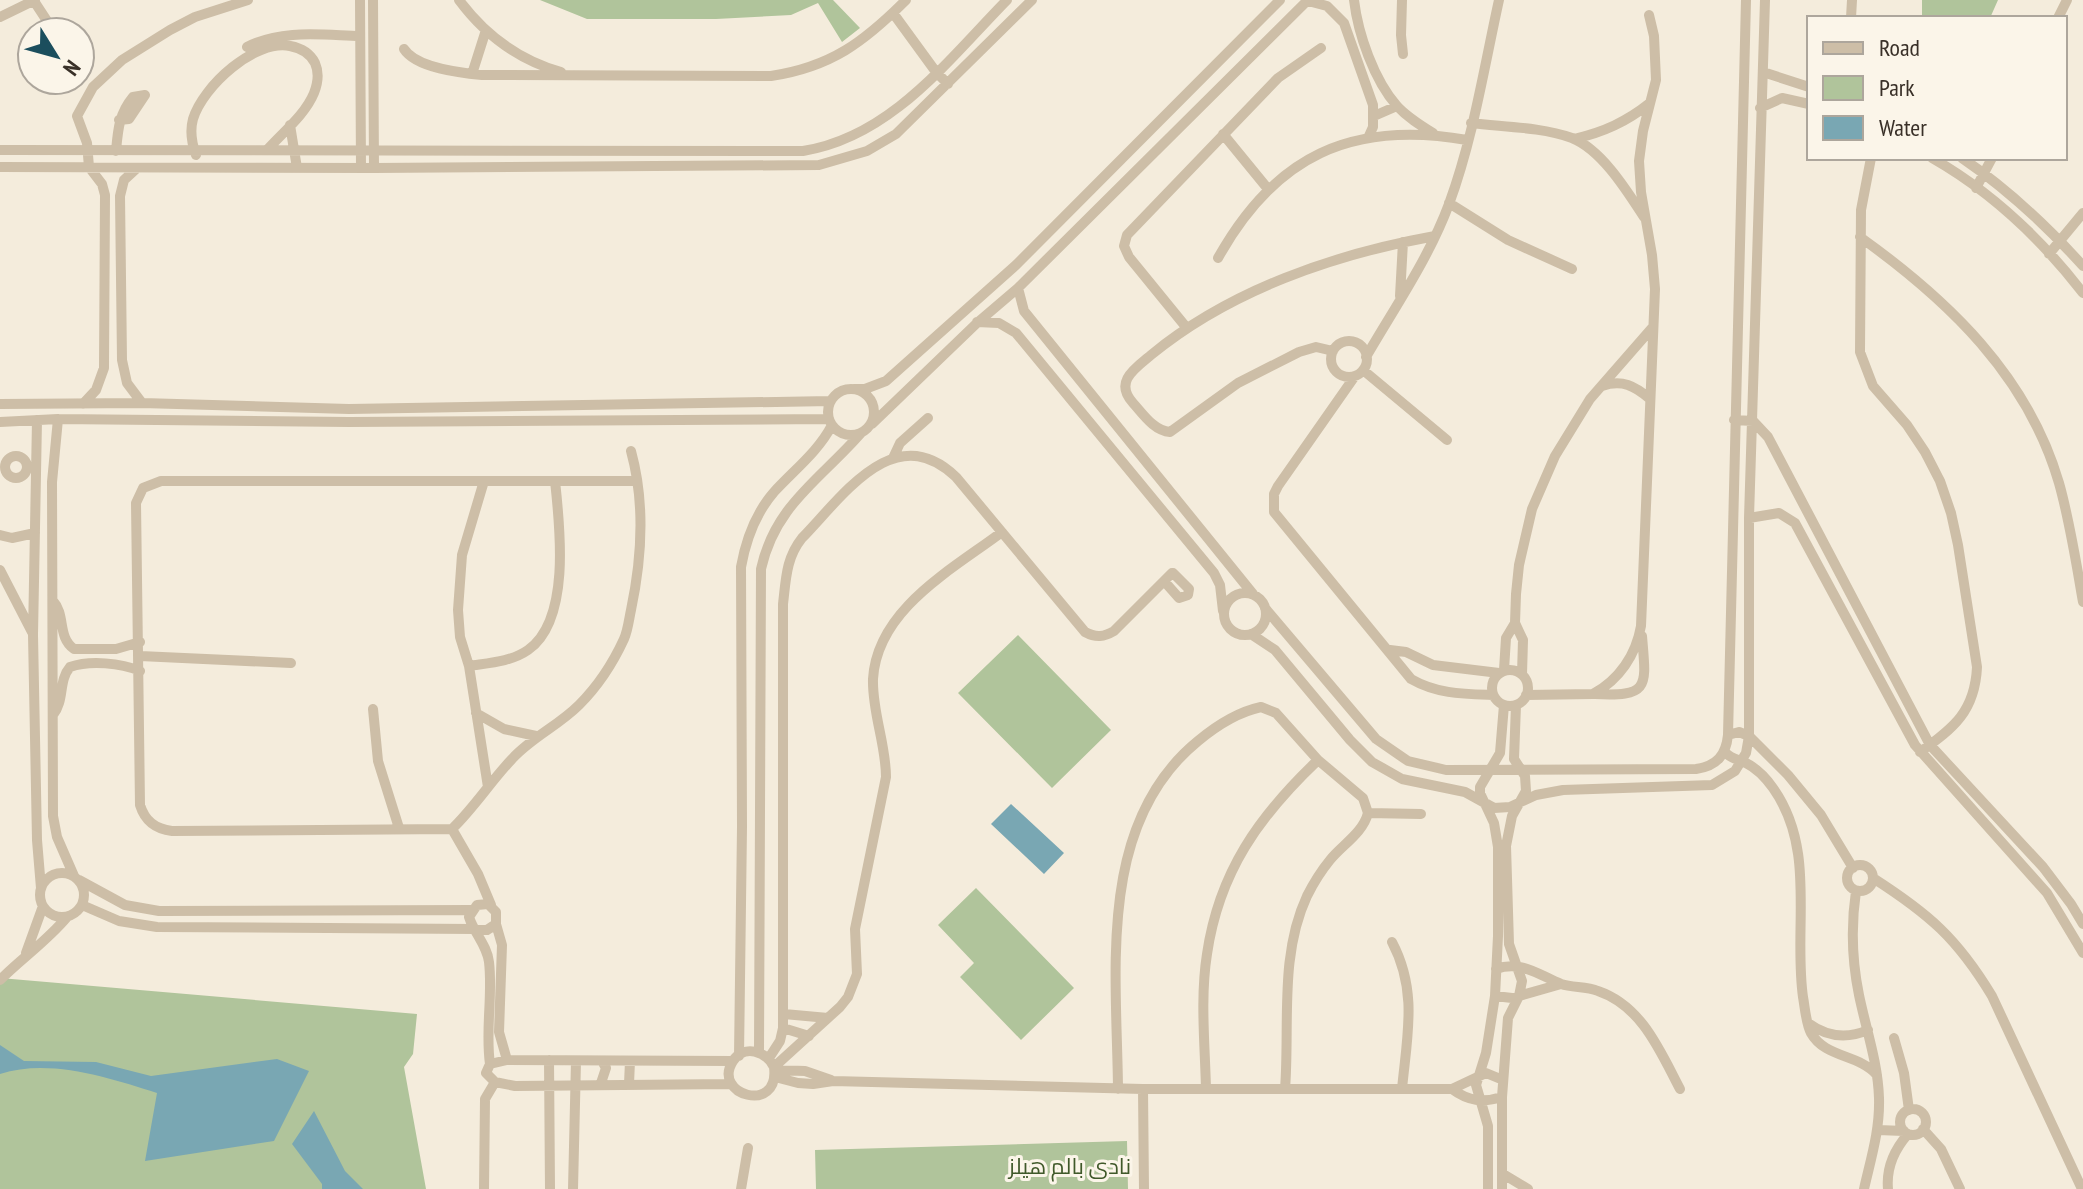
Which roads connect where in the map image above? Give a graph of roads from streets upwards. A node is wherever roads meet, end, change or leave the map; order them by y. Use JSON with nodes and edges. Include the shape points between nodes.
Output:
{"nodes":[{"id":1,"x":34,"y":0,"type":"edge"},
{"id":2,"x":248,"y":0,"type":"edge"},
{"id":3,"x":459,"y":0,"type":"edge"},
{"id":4,"x":906,"y":0,"type":"edge"},
{"id":5,"x":1007,"y":0,"type":"edge"},
{"id":6,"x":1032,"y":0,"type":"edge"},
{"id":7,"x":1280,"y":0,"type":"edge"},
{"id":8,"x":1308,"y":0,"type":"edge"},
{"id":9,"x":1402,"y":0,"type":"edge"},
{"id":10,"x":1499,"y":0,"type":"edge"},
{"id":11,"x":1746,"y":0,"type":"edge"},
{"id":12,"x":1765,"y":0,"type":"edge"},
{"id":13,"x":357,"y":2,"type":"edge"},
{"id":14,"x":373,"y":2,"type":"edge"},
{"id":15,"x":1354,"y":2,"type":"edge"},
{"id":16,"x":1335,"y":11,"type":"junction"},
{"id":17,"x":893,"y":13,"type":"junction"},
{"id":18,"x":1649,"y":15,"type":"dead end"},
{"id":19,"x":0,"y":17,"type":"edge"},
{"id":20,"x":1260,"y":20,"type":"junction"},
{"id":21,"x":1360,"y":26,"type":"junction"},
{"id":22,"x":486,"y":30,"type":"junction"},
{"id":23,"x":1347,"y":31,"type":"junction"},
{"id":24,"x":1274,"y":34,"type":"junction"},
{"id":25,"x":360,"y":36,"type":"junction"},
{"id":26,"x":1365,"y":40,"type":"junction"},
{"id":27,"x":1352,"y":44,"type":"junction"},
{"id":28,"x":247,"y":47,"type":"dead end"},
{"id":29,"x":1321,"y":48,"type":"dead end"},
{"id":30,"x":404,"y":49,"type":"dead end"},
{"id":31,"x":1403,"y":54,"type":"dead end"},
{"id":32,"x":936,"y":72,"type":"junction"},
{"id":33,"x":1763,"y":72,"type":"junction"},
{"id":34,"x":472,"y":74,"type":"junction"},
{"id":35,"x":571,"y":75,"type":"junction"},
{"id":36,"x":948,"y":84,"type":"junction"},
{"id":37,"x":1807,"y":86,"type":"edge"},
{"id":38,"x":1652,"y":101,"type":"junction"},
{"id":39,"x":1807,"y":104,"type":"edge"},
{"id":40,"x":1397,"y":106,"type":"junction"},
{"id":41,"x":1760,"y":108,"type":"junction"},
{"id":42,"x":1374,"y":116,"type":"junction"},
{"id":43,"x":119,"y":120,"type":"dead end"},
{"id":44,"x":1471,"y":123,"type":"junction"},
{"id":45,"x":290,"y":125,"type":"junction"},
{"id":46,"x":1223,"y":134,"type":"junction"},
{"id":47,"x":1434,"y":134,"type":"junction"},
{"id":48,"x":1368,"y":138,"type":"junction"},
{"id":49,"x":1574,"y":139,"type":"junction"},
{"id":50,"x":1467,"y":140,"type":"junction"},
{"id":51,"x":0,"y":150,"type":"edge"},
{"id":52,"x":87,"y":150,"type":"junction"},
{"id":53,"x":267,"y":150,"type":"junction"},
{"id":54,"x":296,"y":150,"type":"junction"},
{"id":55,"x":360,"y":150,"type":"junction"},
{"id":56,"x":373,"y":150,"type":"junction"},
{"id":57,"x":116,"y":151,"type":"junction"},
{"id":58,"x":194,"y":152,"type":"junction"},
{"id":59,"x":1871,"y":160,"type":"edge"},
{"id":60,"x":1935,"y":160,"type":"edge"},
{"id":61,"x":1965,"y":160,"type":"edge"},
{"id":62,"x":1991,"y":160,"type":"edge"},
{"id":63,"x":0,"y":167,"type":"edge"},
{"id":64,"x":89,"y":167,"type":"junction"},
{"id":65,"x":137,"y":168,"type":"junction"},
{"id":66,"x":200,"y":168,"type":"junction"},
{"id":67,"x":297,"y":168,"type":"junction"},
{"id":68,"x":361,"y":168,"type":"junction"},
{"id":69,"x":374,"y":168,"type":"junction"},
{"id":70,"x":1984,"y":173,"type":"junction"},
{"id":71,"x":1976,"y":188,"type":"junction"},
{"id":72,"x":1268,"y":189,"type":"junction"},
{"id":73,"x":1449,"y":203,"type":"junction"},
{"id":74,"x":2083,"y":213,"type":"edge"},
{"id":75,"x":1647,"y":222,"type":"junction"},
{"id":76,"x":1435,"y":236,"type":"junction"},
{"id":77,"x":1860,"y":237,"type":"junction"},
{"id":78,"x":1403,"y":242,"type":"junction"},
{"id":79,"x":2061,"y":242,"type":"junction"},
{"id":80,"x":2049,"y":254,"type":"junction"},
{"id":81,"x":1218,"y":258,"type":"dead end"},
{"id":82,"x":2083,"y":266,"type":"edge"},
{"id":83,"x":1572,"y":269,"type":"dead end"},
{"id":84,"x":1018,"y":288,"type":"junction"},
{"id":85,"x":2083,"y":293,"type":"edge"},
{"id":86,"x":1399,"y":299,"type":"junction"},
{"id":87,"x":1031,"y":320,"type":"junction"},
{"id":88,"x":977,"y":322,"type":"junction"},
{"id":89,"x":1186,"y":327,"type":"junction"},
{"id":90,"x":1652,"y":328,"type":"junction"},
{"id":91,"x":1016,"y":333,"type":"junction"},
{"id":92,"x":1333,"y":351,"type":"junction"},
{"id":93,"x":1366,"y":357,"type":"junction"},
{"id":94,"x":1359,"y":373,"type":"junction"},
{"id":95,"x":1600,"y":387,"type":"junction"},
{"id":96,"x":854,"y":389,"type":"junction"},
{"id":97,"x":1650,"y":399,"type":"junction"},
{"id":98,"x":831,"y":401,"type":"junction"},
{"id":99,"x":142,"y":403,"type":"junction"},
{"id":100,"x":0,"y":404,"type":"edge"},
{"id":101,"x":83,"y":404,"type":"junction"},
{"id":102,"x":349,"y":409,"type":"junction"},
{"id":103,"x":928,"y":418,"type":"dead end"},
{"id":104,"x":58,"y":419,"type":"junction"},
{"id":105,"x":37,"y":420,"type":"junction"},
{"id":106,"x":1734,"y":420,"type":"junction"},
{"id":107,"x":1753,"y":421,"type":"junction"},
{"id":108,"x":0,"y":422,"type":"edge"},
{"id":109,"x":349,"y":422,"type":"junction"},
{"id":110,"x":831,"y":422,"type":"junction"},
{"id":111,"x":872,"y":424,"type":"junction"},
{"id":112,"x":861,"y":433,"type":"junction"},
{"id":113,"x":1447,"y":440,"type":"dead end"},
{"id":114,"x":1132,"y":443,"type":"junction"},
{"id":115,"x":37,"y":451,"type":"junction"},
{"id":116,"x":631,"y":451,"type":"dead end"},
{"id":117,"x":53,"y":452,"type":"junction"},
{"id":118,"x":0,"y":455,"type":"edge"},
{"id":119,"x":1117,"y":455,"type":"junction"},
{"id":120,"x":14,"y":457,"type":"junction"},
{"id":121,"x":893,"y":458,"type":"junction"},
{"id":122,"x":1732,"y":469,"type":"junction"},
{"id":123,"x":1752,"y":470,"type":"junction"},
{"id":124,"x":52,"y":471,"type":"junction"},
{"id":125,"x":4,"y":472,"type":"edge"},
{"id":126,"x":37,"y":474,"type":"junction"},
{"id":127,"x":484,"y":481,"type":"junction"},
{"id":128,"x":555,"y":481,"type":"junction"},
{"id":129,"x":637,"y":481,"type":"junction"},
{"id":130,"x":1808,"y":516,"type":"junction"},
{"id":131,"x":1749,"y":518,"type":"junction"},
{"id":132,"x":1795,"y":523,"type":"junction"},
{"id":133,"x":1002,"y":532,"type":"junction"},
{"id":134,"x":35,"y":533,"type":"junction"},
{"id":135,"x":1817,"y":534,"type":"junction"},
{"id":136,"x":0,"y":535,"type":"edge"},
{"id":137,"x":1805,"y":541,"type":"junction"},
{"id":138,"x":0,"y":570,"type":"edge"},
{"id":139,"x":1164,"y":581,"type":"dead end"},
{"id":140,"x":1253,"y":594,"type":"junction"},
{"id":141,"x":739,"y":595,"type":"junction"},
{"id":142,"x":760,"y":595,"type":"junction"},
{"id":143,"x":52,"y":600,"type":"junction"},
{"id":144,"x":2083,"y":602,"type":"edge"},
{"id":145,"x":1265,"y":608,"type":"junction"},
{"id":146,"x":1223,"y":611,"type":"junction"},
{"id":147,"x":1515,"y":623,"type":"junction"},
{"id":148,"x":1641,"y":626,"type":"junction"},
{"id":149,"x":1251,"y":634,"type":"junction"},
{"id":150,"x":33,"y":635,"type":"junction"},
{"id":151,"x":140,"y":642,"type":"junction"},
{"id":152,"x":116,"y":649,"type":"junction"},
{"id":153,"x":86,"y":650,"type":"junction"},
{"id":154,"x":1390,"y":650,"type":"junction"},
{"id":155,"x":140,"y":656,"type":"junction"},
{"id":156,"x":291,"y":663,"type":"dead end"},
{"id":157,"x":87,"y":664,"type":"junction"},
{"id":158,"x":117,"y":665,"type":"junction"},
{"id":159,"x":469,"y":666,"type":"junction"},
{"id":160,"x":140,"y":671,"type":"junction"},
{"id":161,"x":1502,"y":672,"type":"junction"},
{"id":162,"x":1522,"y":674,"type":"junction"},
{"id":163,"x":1593,"y":694,"type":"junction"},
{"id":164,"x":1493,"y":695,"type":"junction"},
{"id":165,"x":1526,"y":695,"type":"junction"},
{"id":166,"x":1504,"y":705,"type":"junction"},
{"id":167,"x":1516,"y":705,"type":"junction"},
{"id":168,"x":373,"y":709,"type":"dead end"},
{"id":169,"x":476,"y":713,"type":"junction"},
{"id":170,"x":53,"y":715,"type":"junction"},
{"id":171,"x":1502,"y":728,"type":"junction"},
{"id":172,"x":1515,"y":729,"type":"junction"},
{"id":173,"x":1728,"y":735,"type":"junction"},
{"id":174,"x":536,"y":736,"type":"junction"},
{"id":175,"x":1749,"y":736,"type":"junction"},
{"id":176,"x":1930,"y":745,"type":"junction"},
{"id":177,"x":1725,"y":752,"type":"junction"},
{"id":178,"x":1920,"y":752,"type":"junction"},
{"id":179,"x":1318,"y":760,"type":"junction"},
{"id":180,"x":1742,"y":761,"type":"junction"},
{"id":181,"x":1491,"y":770,"type":"junction"},
{"id":182,"x":1520,"y":770,"type":"junction"},
{"id":183,"x":488,"y":787,"type":"junction"},
{"id":184,"x":1519,"y":804,"type":"junction"},
{"id":185,"x":1487,"y":805,"type":"junction"},
{"id":186,"x":1368,"y":813,"type":"junction"},
{"id":187,"x":1421,"y":814,"type":"dead end"},
{"id":188,"x":399,"y":828,"type":"junction"},
{"id":189,"x":452,"y":829,"type":"junction"},
{"id":190,"x":1853,"y":868,"type":"junction"},
{"id":191,"x":76,"y":878,"type":"junction"},
{"id":192,"x":1873,"y":878,"type":"junction"},
{"id":193,"x":41,"y":888,"type":"junction"},
{"id":194,"x":1856,"y":891,"type":"junction"},
{"id":195,"x":82,"y":905,"type":"junction"},
{"id":196,"x":43,"y":906,"type":"junction"},
{"id":197,"x":491,"y":906,"type":"junction"},
{"id":198,"x":471,"y":910,"type":"junction"},
{"id":199,"x":67,"y":917,"type":"junction"},
{"id":200,"x":496,"y":924,"type":"junction"},
{"id":201,"x":2083,"y":924,"type":"edge"},
{"id":202,"x":476,"y":930,"type":"junction"},
{"id":203,"x":1392,"y":942,"type":"dead end"},
{"id":204,"x":2083,"y":953,"type":"edge"},
{"id":205,"x":25,"y":955,"type":"junction"},
{"id":206,"x":1518,"y":966,"type":"junction"},
{"id":207,"x":1496,"y":969,"type":"junction"},
{"id":208,"x":0,"y":980,"type":"edge"},
{"id":209,"x":1561,"y":984,"type":"junction"},
{"id":210,"x":1495,"y":996,"type":"junction"},
{"id":211,"x":1519,"y":996,"type":"junction"},
{"id":212,"x":784,"y":1014,"type":"junction"},
{"id":213,"x":828,"y":1018,"type":"junction"},
{"id":214,"x":1808,"y":1023,"type":"junction"},
{"id":215,"x":783,"y":1028,"type":"junction"},
{"id":216,"x":1868,"y":1030,"type":"junction"},
{"id":217,"x":809,"y":1036,"type":"junction"},
{"id":218,"x":1894,"y":1038,"type":"dead end"},
{"id":219,"x":736,"y":1058,"type":"junction"},
{"id":220,"x":507,"y":1060,"type":"junction"},
{"id":221,"x":549,"y":1060,"type":"junction"},
{"id":222,"x":576,"y":1061,"type":"junction"},
{"id":223,"x":602,"y":1061,"type":"junction"},
{"id":224,"x":630,"y":1061,"type":"junction"},
{"id":225,"x":490,"y":1064,"type":"junction"},
{"id":226,"x":770,"y":1065,"type":"junction"},
{"id":227,"x":1480,"y":1075,"type":"junction"},
{"id":228,"x":1877,"y":1075,"type":"junction"},
{"id":229,"x":1503,"y":1080,"type":"junction"},
{"id":230,"x":495,"y":1082,"type":"junction"},
{"id":231,"x":601,"y":1083,"type":"junction"},
{"id":232,"x":575,"y":1084,"type":"junction"},
{"id":233,"x":629,"y":1084,"type":"junction"},
{"id":234,"x":731,"y":1084,"type":"junction"},
{"id":235,"x":548,"y":1085,"type":"junction"},
{"id":236,"x":1118,"y":1089,"type":"junction"},
{"id":237,"x":1143,"y":1089,"type":"junction"},
{"id":238,"x":1206,"y":1089,"type":"junction"},
{"id":239,"x":1285,"y":1089,"type":"junction"},
{"id":240,"x":1402,"y":1089,"type":"junction"},
{"id":241,"x":1452,"y":1089,"type":"junction"},
{"id":242,"x":1680,"y":1089,"type":"dead end"},
{"id":243,"x":1502,"y":1097,"type":"junction"},
{"id":244,"x":1480,"y":1100,"type":"junction"},
{"id":245,"x":1905,"y":1112,"type":"junction"},
{"id":246,"x":1879,"y":1114,"type":"junction"},
{"id":247,"x":1923,"y":1129,"type":"junction"},
{"id":248,"x":1878,"y":1130,"type":"junction"},
{"id":249,"x":1906,"y":1132,"type":"junction"},
{"id":250,"x":748,"y":1148,"type":"dead end"},
{"id":251,"x":1503,"y":1174,"type":"junction"},
{"id":252,"x":484,"y":1189,"type":"edge"},
{"id":253,"x":550,"y":1189,"type":"edge"},
{"id":254,"x":573,"y":1189,"type":"edge"},
{"id":255,"x":741,"y":1189,"type":"edge"},
{"id":256,"x":1144,"y":1189,"type":"edge"},
{"id":257,"x":1488,"y":1189,"type":"edge"},
{"id":258,"x":1502,"y":1189,"type":"edge"},
{"id":259,"x":1528,"y":1189,"type":"edge"},
{"id":260,"x":1864,"y":1189,"type":"edge"},
{"id":261,"x":1888,"y":1189,"type":"edge"},
{"id":262,"x":1960,"y":1189,"type":"edge"},
{"id":263,"x":2082,"y":1189,"type":"edge"}],
"edges":[{"from":1,"to":19,"type":"street"},
{"from":2,"to":52,"type":"street","via":[[170,30],[101,78],[77,116]]},
{"from":3,"to":22,"type":"street"},
{"from":4,"to":17,"type":"street"},
{"from":5,"to":32,"type":"street"},
{"from":6,"to":36,"type":"street"},
{"from":7,"to":20,"type":"street"},
{"from":8,"to":16,"type":"street"},
{"from":8,"to":24,"type":"street"},
{"from":9,"to":31,"type":"street"},
{"from":10,"to":44,"type":"street"},
{"from":11,"to":106,"type":"street"},
{"from":12,"to":33,"type":"street"},
{"from":13,"to":14,"type":"street"},
{"from":13,"to":25,"type":"street"},
{"from":14,"to":56,"type":"street"},
{"from":15,"to":16,"type":"street"},
{"from":15,"to":21,"type":"street"},
{"from":16,"to":23,"type":"street"},
{"from":17,"to":32,"type":"street"},
{"from":17,"to":35,"type":"street","via":[[839,56],[785,74]]},
{"from":18,"to":38,"type":"street","via":[[1656,58]]},
{"from":20,"to":24,"type":"street"},
{"from":20,"to":96,"type":"street","via":[[1016,265],[886,381]]},
{"from":21,"to":23,"type":"street"},
{"from":21,"to":26,"type":"street"},
{"from":22,"to":34,"type":"street"},
{"from":22,"to":35,"type":"street","via":[[522,56]]},
{"from":23,"to":27,"type":"street"},
{"from":24,"to":84,"type":"street"},
{"from":25,"to":28,"type":"street","via":[[290,35]]},
{"from":25,"to":55,"type":"street"},
{"from":26,"to":27,"type":"street"},
{"from":26,"to":40,"type":"street"},
{"from":27,"to":42,"type":"street"},
{"from":29,"to":46,"type":"street","via":[[1291,66]]},
{"from":30,"to":34,"type":"street","via":[[416,60]]},
{"from":32,"to":36,"type":"street"},
{"from":32,"to":56,"type":"street","via":[[871,128],[803,151]]},
{"from":33,"to":37,"type":"street"},
{"from":33,"to":41,"type":"street"},
{"from":34,"to":35,"type":"street"},
{"from":36,"to":69,"type":"street","via":[[882,143],[819,165]]},
{"from":38,"to":49,"type":"street","via":[[1615,126]]},
{"from":38,"to":75,"type":"street","via":[[1639,161]]},
{"from":39,"to":41,"type":"street","via":[[1782,98]]},
{"from":40,"to":42,"type":"street"},
{"from":40,"to":47,"type":"street"},
{"from":41,"to":107,"type":"street"},
{"from":42,"to":48,"type":"street"},
{"from":43,"to":57,"type":"street"},
{"from":44,"to":49,"type":"street"},
{"from":44,"to":50,"type":"street"},
{"from":45,"to":53,"type":"street"},
{"from":45,"to":54,"type":"street"},
{"from":45,"to":58,"type":"street","via":[[316,90],[315,63],[299,48],[263,48],[236,65],[203,100],[192,122]]},
{"from":46,"to":72,"type":"street"},
{"from":46,"to":89,"type":"street","via":[[1125,240],[1129,257]]},
{"from":47,"to":48,"type":"street"},
{"from":47,"to":50,"type":"street"},
{"from":48,"to":72,"type":"street","via":[[1304,161]]},
{"from":49,"to":75,"type":"street","via":[[1608,167]]},
{"from":50,"to":73,"type":"street"},
{"from":51,"to":52,"type":"street"},
{"from":52,"to":57,"type":"street"},
{"from":52,"to":64,"type":"street"},
{"from":53,"to":54,"type":"street"},
{"from":53,"to":58,"type":"street"},
{"from":54,"to":55,"type":"street"},
{"from":54,"to":67,"type":"street"},
{"from":55,"to":56,"type":"street"},
{"from":55,"to":68,"type":"street"},
{"from":56,"to":69,"type":"street"},
{"from":57,"to":58,"type":"street"},
{"from":58,"to":66,"type":"street"},
{"from":59,"to":77,"type":"street"},
{"from":60,"to":71,"type":"street"},
{"from":61,"to":70,"type":"street"},
{"from":62,"to":70,"type":"street"},
{"from":63,"to":64,"type":"street"},
{"from":64,"to":65,"type":"street"},
{"from":64,"to":101,"type":"street","via":[[105,195],[104,368],[96,390]]},
{"from":65,"to":66,"type":"street"},
{"from":65,"to":99,"type":"street","via":[[124,180],[120,196],[122,360],[127,383]]},
{"from":66,"to":67,"type":"street"},
{"from":67,"to":68,"type":"street"},
{"from":68,"to":69,"type":"street"},
{"from":70,"to":71,"type":"street"},
{"from":70,"to":79,"type":"street"},
{"from":71,"to":80,"type":"street"},
{"from":72,"to":81,"type":"street"},
{"from":73,"to":76,"type":"street"},
{"from":73,"to":83,"type":"street","via":[[1508,240]]},
{"from":74,"to":79,"type":"street"},
{"from":75,"to":90,"type":"street","via":[[1655,289]]},
{"from":76,"to":78,"type":"street"},
{"from":76,"to":86,"type":"street"},
{"from":77,"to":144,"type":"street","via":[[1938,298],[2001,367],[2025,403],[2058,480]]},
{"from":77,"to":176,"type":"street","via":[[1860,352],[1865,370],[1907,425],[1940,481],[1956,534],[1976,651],[1976,687],[1970,703],[1951,729]]},
{"from":78,"to":86,"type":"street"},
{"from":78,"to":89,"type":"street","via":[[1289,277]]},
{"from":79,"to":80,"type":"street"},
{"from":79,"to":82,"type":"street"},
{"from":80,"to":85,"type":"street"},
{"from":84,"to":87,"type":"street"},
{"from":84,"to":88,"type":"street"},
{"from":86,"to":93,"type":"street"},
{"from":87,"to":91,"type":"street"},
{"from":87,"to":114,"type":"street"},
{"from":88,"to":91,"type":"street","via":[[999,323]]},
{"from":88,"to":111,"type":"street"},
{"from":89,"to":92,"type":"street","via":[[1125,380],[1130,400],[1163,431],[1177,429],[1238,383],[1299,352],[1316,347]]},
{"from":90,"to":95,"type":"street"},
{"from":90,"to":97,"type":"street"},
{"from":91,"to":119,"type":"street"},
{"from":92,"to":93,"type":"street","via":[[1349,341],[1362,347]]},
{"from":92,"to":94,"type":"street","via":[[1331,360],[1341,375]]},
{"from":93,"to":94,"type":"street"},
{"from":94,"to":113,"type":"street"},
{"from":94,"to":154,"type":"street","via":[[1278,486],[1273,503],[1278,519]]},
{"from":95,"to":97,"type":"street","via":[[1627,384]]},
{"from":95,"to":147,"type":"street","via":[[1555,456],[1532,509],[1519,565]]},
{"from":96,"to":98,"type":"street","via":[[841,391]]},
{"from":96,"to":111,"type":"street","via":[[871,398]]},
{"from":97,"to":148,"type":"street"},
{"from":98,"to":102,"type":"street"},
{"from":98,"to":110,"type":"street"},
{"from":99,"to":101,"type":"street"},
{"from":99,"to":102,"type":"street"},
{"from":100,"to":101,"type":"street"},
{"from":102,"to":109,"type":"street"},
{"from":103,"to":121,"type":"street","via":[[900,443]]},
{"from":104,"to":105,"type":"street"},
{"from":104,"to":109,"type":"street"},
{"from":104,"to":117,"type":"street"},
{"from":105,"to":108,"type":"street"},
{"from":105,"to":115,"type":"street"},
{"from":106,"to":107,"type":"street"},
{"from":106,"to":122,"type":"street"},
{"from":107,"to":123,"type":"street"},
{"from":107,"to":130,"type":"street","via":[[1768,437]]},
{"from":109,"to":110,"type":"street"},
{"from":110,"to":112,"type":"street","via":[[842,433]]},
{"from":110,"to":141,"type":"street","via":[[817,449],[775,491],[756,519],[744,550]]},
{"from":111,"to":112,"type":"street"},
{"from":112,"to":142,"type":"street","via":[[777,523],[766,545]]},
{"from":114,"to":119,"type":"street"},
{"from":114,"to":140,"type":"street"},
{"from":115,"to":117,"type":"street","via":[[45,457]]},
{"from":115,"to":126,"type":"street"},
{"from":116,"to":129,"type":"street"},
{"from":117,"to":124,"type":"street"},
{"from":118,"to":120,"type":"street"},
{"from":119,"to":146,"type":"street","via":[[1214,573],[1224,597]]},
{"from":120,"to":125,"type":"street"},
{"from":120,"to":125,"type":"street","via":[[23,459],[26,471],[20,477]]},
{"from":121,"to":133,"type":"street","via":[[937,462]]},
{"from":121,"to":212,"type":"street","via":[[863,475],[792,550],[787,567]]},
{"from":122,"to":123,"type":"street"},
{"from":122,"to":173,"type":"street"},
{"from":123,"to":131,"type":"street"},
{"from":124,"to":126,"type":"street"},
{"from":124,"to":143,"type":"street"},
{"from":126,"to":134,"type":"street"},
{"from":127,"to":128,"type":"street"},
{"from":127,"to":151,"type":"street","via":[[152,482],[136,503]]},
{"from":127,"to":159,"type":"street","via":[[458,582],[460,637]]},
{"from":128,"to":129,"type":"street"},
{"from":128,"to":159,"type":"street","via":[[558,575],[550,624],[528,650]]},
{"from":129,"to":174,"type":"street","via":[[638,569],[625,637],[590,693]]},
{"from":130,"to":132,"type":"street"},
{"from":130,"to":135,"type":"street"},
{"from":131,"to":132,"type":"street","via":[[1779,513]]},
{"from":131,"to":175,"type":"street"},
{"from":132,"to":137,"type":"street"},
{"from":133,"to":139,"type":"street","via":[[1092,636],[1114,631]]},
{"from":133,"to":213,"type":"street","via":[[912,601],[881,649],[873,678],[886,777],[855,929],[857,974],[848,997]]},
{"from":134,"to":136,"type":"street"},
{"from":134,"to":150,"type":"street"},
{"from":135,"to":137,"type":"street"},
{"from":135,"to":176,"type":"street"},
{"from":137,"to":178,"type":"street"},
{"from":138,"to":150,"type":"street"},
{"from":140,"to":145,"type":"street"},
{"from":140,"to":146,"type":"street","via":[[1234,596]]},
{"from":141,"to":142,"type":"street"},
{"from":141,"to":219,"type":"street","via":[[742,838]]},
{"from":142,"to":226,"type":"street"},
{"from":143,"to":153,"type":"street","via":[[60,611],[65,640],[74,649]]},
{"from":143,"to":170,"type":"street"},
{"from":145,"to":149,"type":"street","via":[[1265,621]]},
{"from":145,"to":181,"type":"street","via":[[1391,751],[1427,767]]},
{"from":146,"to":149,"type":"street","via":[[1233,632]]},
{"from":147,"to":161,"type":"street","via":[[1506,638]]},
{"from":147,"to":162,"type":"street","via":[[1523,640]]},
{"from":148,"to":163,"type":"street","via":[[1631,657]]},
{"from":148,"to":163,"type":"street","via":[[1645,674],[1639,688],[1625,696]]},
{"from":149,"to":185,"type":"street","via":[[1275,650],[1372,762],[1402,779],[1465,792]]},
{"from":150,"to":193,"type":"street"},
{"from":151,"to":152,"type":"street"},
{"from":151,"to":155,"type":"street"},
{"from":152,"to":153,"type":"street"},
{"from":152,"to":158,"type":"street"},
{"from":153,"to":157,"type":"street"},
{"from":154,"to":161,"type":"street","via":[[1433,665]]},
{"from":154,"to":164,"type":"street","via":[[1398,666],[1427,688]]},
{"from":155,"to":156,"type":"street"},
{"from":155,"to":160,"type":"street"},
{"from":157,"to":158,"type":"street"},
{"from":157,"to":170,"type":"street","via":[[67,670]]},
{"from":158,"to":160,"type":"street"},
{"from":159,"to":169,"type":"street"},
{"from":160,"to":188,"type":"street","via":[[140,805],[155,827]]},
{"from":161,"to":162,"type":"street"},
{"from":161,"to":164,"type":"street","via":[[1492,683]]},
{"from":162,"to":165,"type":"street"},
{"from":163,"to":165,"type":"street"},
{"from":164,"to":166,"type":"street"},
{"from":165,"to":167,"type":"street"},
{"from":166,"to":167,"type":"street"},
{"from":166,"to":171,"type":"street"},
{"from":167,"to":172,"type":"street"},
{"from":168,"to":188,"type":"street","via":[[378,761]]},
{"from":169,"to":174,"type":"street","via":[[504,729]]},
{"from":169,"to":183,"type":"street"},
{"from":170,"to":191,"type":"street","via":[[53,816]]},
{"from":171,"to":172,"type":"street"},
{"from":171,"to":181,"type":"street","via":[[1500,753]]},
{"from":172,"to":182,"type":"street","via":[[1514,759]]},
{"from":173,"to":175,"type":"street"},
{"from":173,"to":177,"type":"street"},
{"from":174,"to":183,"type":"street"},
{"from":175,"to":180,"type":"street"},
{"from":175,"to":190,"type":"street","via":[[1813,804]]},
{"from":176,"to":178,"type":"street"},
{"from":176,"to":201,"type":"street","via":[[2043,867]]},
{"from":177,"to":180,"type":"street"},
{"from":177,"to":182,"type":"street","via":[[1715,763],[1696,769]]},
{"from":178,"to":204,"type":"street","via":[[2047,893]]},
{"from":179,"to":186,"type":"street","via":[[1363,798]]},
{"from":179,"to":236,"type":"street","via":[[1276,713],[1257,708],[1210,731],[1162,776],[1133,834],[1120,900]]},
{"from":179,"to":238,"type":"street","via":[[1290,786],[1244,846],[1219,899],[1206,956]]},
{"from":180,"to":184,"type":"street","via":[[1712,785],[1563,790]]},
{"from":180,"to":214,"type":"street","via":[[1773,789],[1796,840],[1801,980]]},
{"from":181,"to":182,"type":"street"},
{"from":181,"to":185,"type":"street","via":[[1480,787]]},
{"from":182,"to":184,"type":"street","via":[[1527,783]]},
{"from":183,"to":189,"type":"street"},
{"from":184,"to":185,"type":"street"},
{"from":184,"to":206,"type":"street","via":[[1506,846],[1509,944]]},
{"from":185,"to":207,"type":"street","via":[[1498,847]]},
{"from":186,"to":187,"type":"street"},
{"from":186,"to":239,"type":"street","via":[[1312,886],[1296,923]]},
{"from":188,"to":189,"type":"street"},
{"from":189,"to":197,"type":"street"},
{"from":190,"to":192,"type":"street","via":[[1864,866]]},
{"from":190,"to":194,"type":"street","via":[[1848,883]]},
{"from":191,"to":193,"type":"street","via":[[55,874]]},
{"from":191,"to":195,"type":"street","via":[[84,893]]},
{"from":191,"to":198,"type":"street","via":[[125,905],[159,911]]},
{"from":192,"to":194,"type":"street","via":[[1865,890]]},
{"from":192,"to":263,"type":"street","via":[[1928,915],[1964,952],[1992,996]]},
{"from":193,"to":196,"type":"street"},
{"from":194,"to":216,"type":"street","via":[[1852,936]]},
{"from":195,"to":199,"type":"street"},
{"from":195,"to":202,"type":"street","via":[[119,921],[157,927]]},
{"from":196,"to":199,"type":"street"},
{"from":196,"to":205,"type":"street"},
{"from":197,"to":198,"type":"street","via":[[480,903]]},
{"from":197,"to":200,"type":"street"},
{"from":198,"to":202,"type":"street"},
{"from":199,"to":205,"type":"street"},
{"from":200,"to":202,"type":"street"},
{"from":200,"to":220,"type":"street","via":[[502,945],[499,1032]]},
{"from":202,"to":225,"type":"street","via":[[489,965]]},
{"from":203,"to":240,"type":"street","via":[[1410,995]]},
{"from":205,"to":208,"type":"street"},
{"from":206,"to":207,"type":"street"},
{"from":206,"to":209,"type":"street"},
{"from":206,"to":211,"type":"street"},
{"from":207,"to":210,"type":"street"},
{"from":209,"to":211,"type":"street"},
{"from":209,"to":242,"type":"street","via":[[1600,991],[1640,1020]]},
{"from":210,"to":211,"type":"street"},
{"from":210,"to":227,"type":"street"},
{"from":211,"to":229,"type":"street","via":[[1508,1018]]},
{"from":212,"to":213,"type":"street"},
{"from":212,"to":215,"type":"street"},
{"from":213,"to":217,"type":"street"},
{"from":214,"to":216,"type":"street","via":[[1842,1036]]},
{"from":214,"to":228,"type":"street","via":[[1819,1042],[1862,1061]]},
{"from":215,"to":217,"type":"street"},
{"from":215,"to":226,"type":"street"},
{"from":216,"to":228,"type":"street"},
{"from":217,"to":226,"type":"street"},
{"from":218,"to":245,"type":"street","via":[[1904,1073]]},
{"from":219,"to":224,"type":"street"},
{"from":219,"to":226,"type":"street","via":[[745,1052]]},
{"from":219,"to":234,"type":"street"},
{"from":220,"to":221,"type":"street"},
{"from":220,"to":225,"type":"street"},
{"from":221,"to":222,"type":"street"},
{"from":221,"to":235,"type":"street"},
{"from":222,"to":223,"type":"street"},
{"from":222,"to":232,"type":"street"},
{"from":223,"to":224,"type":"street"},
{"from":223,"to":231,"type":"street","via":[[606,1068]]},
{"from":224,"to":233,"type":"street"},
{"from":225,"to":230,"type":"street","via":[[486,1073]]},
{"from":226,"to":234,"type":"street","via":[[770,1088],[758,1095],[743,1094]]},
{"from":226,"to":236,"type":"street","via":[[809,1084]]},
{"from":227,"to":229,"type":"street"},
{"from":227,"to":241,"type":"street"},
{"from":227,"to":244,"type":"street"},
{"from":228,"to":246,"type":"street"},
{"from":229,"to":243,"type":"street"},
{"from":230,"to":235,"type":"street"},
{"from":230,"to":252,"type":"street","via":[[485,1099]]},
{"from":231,"to":232,"type":"street"},
{"from":231,"to":233,"type":"street"},
{"from":232,"to":235,"type":"street"},
{"from":232,"to":254,"type":"street"},
{"from":233,"to":234,"type":"street"},
{"from":235,"to":253,"type":"street"},
{"from":236,"to":237,"type":"street"},
{"from":237,"to":238,"type":"street"},
{"from":237,"to":256,"type":"street"},
{"from":238,"to":239,"type":"street"},
{"from":239,"to":240,"type":"street"},
{"from":240,"to":241,"type":"street"},
{"from":241,"to":244,"type":"street"},
{"from":243,"to":244,"type":"street"},
{"from":243,"to":251,"type":"street"},
{"from":244,"to":257,"type":"street","via":[[1488,1126]]},
{"from":245,"to":246,"type":"street"},
{"from":245,"to":247,"type":"street","via":[[1918,1110],[1924,1116]]},
{"from":245,"to":249,"type":"street","via":[[1900,1123]]},
{"from":246,"to":248,"type":"street"},
{"from":247,"to":249,"type":"street"},
{"from":247,"to":262,"type":"street","via":[[1941,1149]]},
{"from":248,"to":249,"type":"street"},
{"from":248,"to":260,"type":"street"},
{"from":249,"to":261,"type":"street","via":[[1892,1157]]},
{"from":250,"to":255,"type":"street"},
{"from":251,"to":258,"type":"street"},
{"from":251,"to":259,"type":"street"}]}
